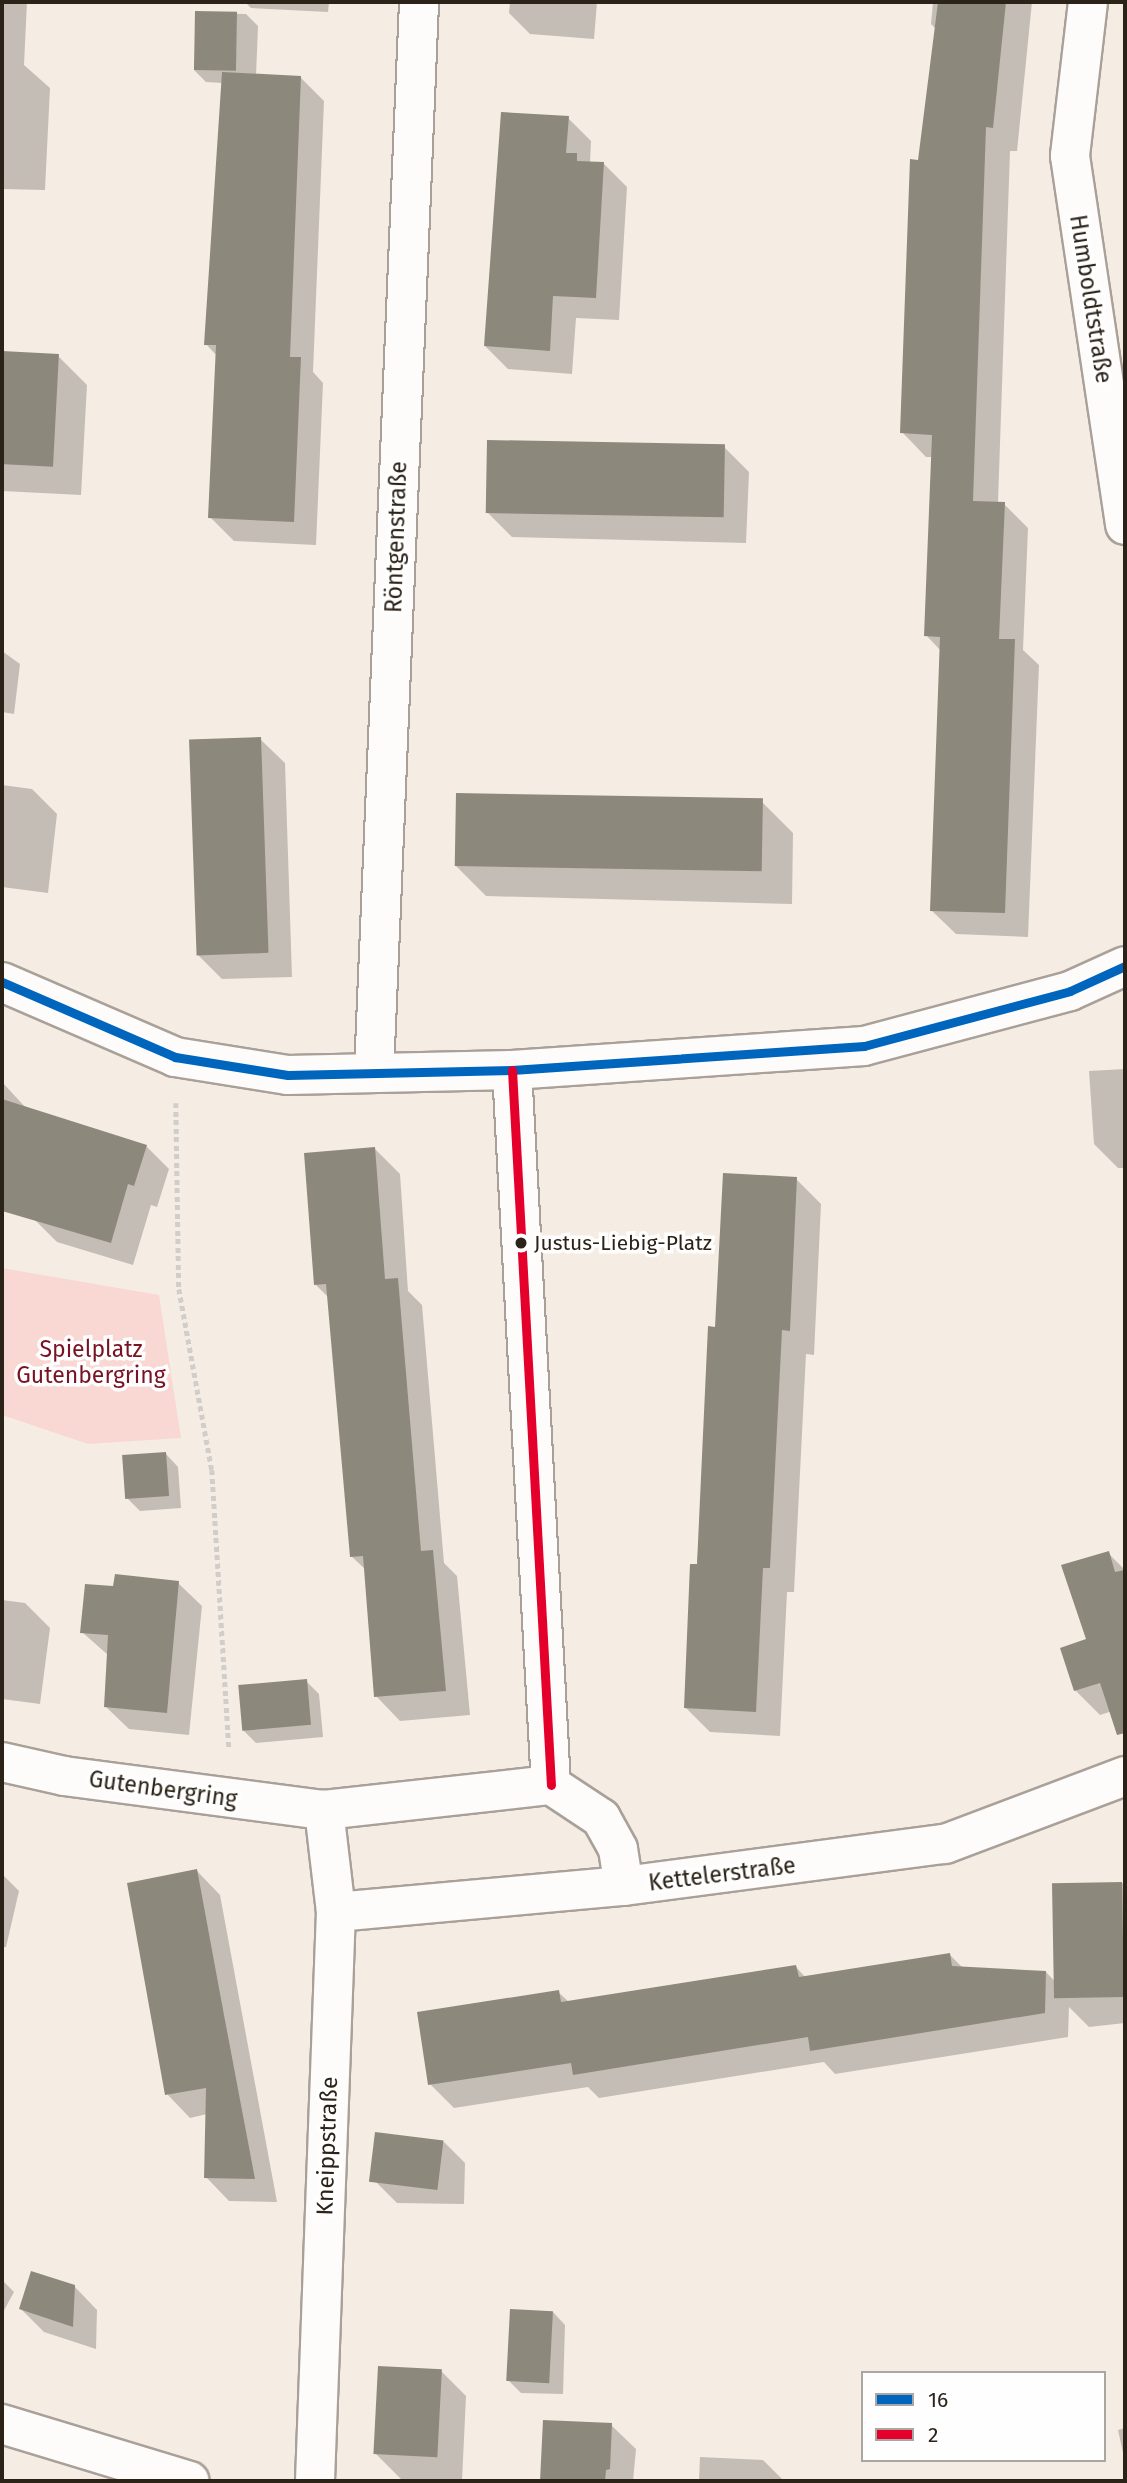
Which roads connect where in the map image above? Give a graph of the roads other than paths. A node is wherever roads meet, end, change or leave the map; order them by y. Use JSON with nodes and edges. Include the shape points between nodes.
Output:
{"nodes":[{"id":1,"x":419,"y":2,"type":"edge"},
{"id":2,"x":1088,"y":2,"type":"edge"},
{"id":3,"x":1125,"y":525,"type":"edge"},
{"id":4,"x":1125,"y":966,"type":"edge"},
{"id":5,"x":2,"y":982,"type":"edge"},
{"id":6,"x":512,"y":1070,"type":"junction"},
{"id":7,"x":374,"y":1072,"type":"junction"},
{"id":8,"x":2,"y":1762,"type":"edge"},
{"id":9,"x":1125,"y":1776,"type":"edge"},
{"id":10,"x":551,"y":1785,"type":"junction"},
{"id":11,"x":324,"y":1810,"type":"junction"},
{"id":12,"x":624,"y":1886,"type":"junction"},
{"id":13,"x":336,"y":1912,"type":"junction"},
{"id":14,"x":2,"y":2424,"type":"edge"},
{"id":15,"x":190,"y":2481,"type":"edge"},
{"id":16,"x":315,"y":2481,"type":"edge"}],
"edges":[{"from":1,"to":7,"type":"street","name":"Röntgenstraße"},
{"from":2,"to":3,"type":"street","name":"Humboldtstraße","via":[[1070,156]]},
{"from":4,"to":6,"type":"street","via":[[1070,991],[864,1046]]},
{"from":5,"to":7,"type":"street","via":[[175,1057],[288,1074]]},
{"from":6,"to":7,"type":"street"},
{"from":6,"to":10,"type":"street"},
{"from":8,"to":11,"type":"street","name":"Gutenbergring","via":[[64,1776]]},
{"from":9,"to":12,"type":"street","name":"Kettelerstraße","via":[[945,1844]]},
{"from":10,"to":11,"type":"street"},
{"from":10,"to":12,"type":"street","name":"Kettelerstraße","via":[[601,1818],[618,1849]]},
{"from":11,"to":13,"type":"street","name":"Kneippstraße"},
{"from":12,"to":13,"type":"street"},
{"from":13,"to":16,"type":"street","name":"Kneippstraße"},
{"from":14,"to":15,"type":"street"}]}
